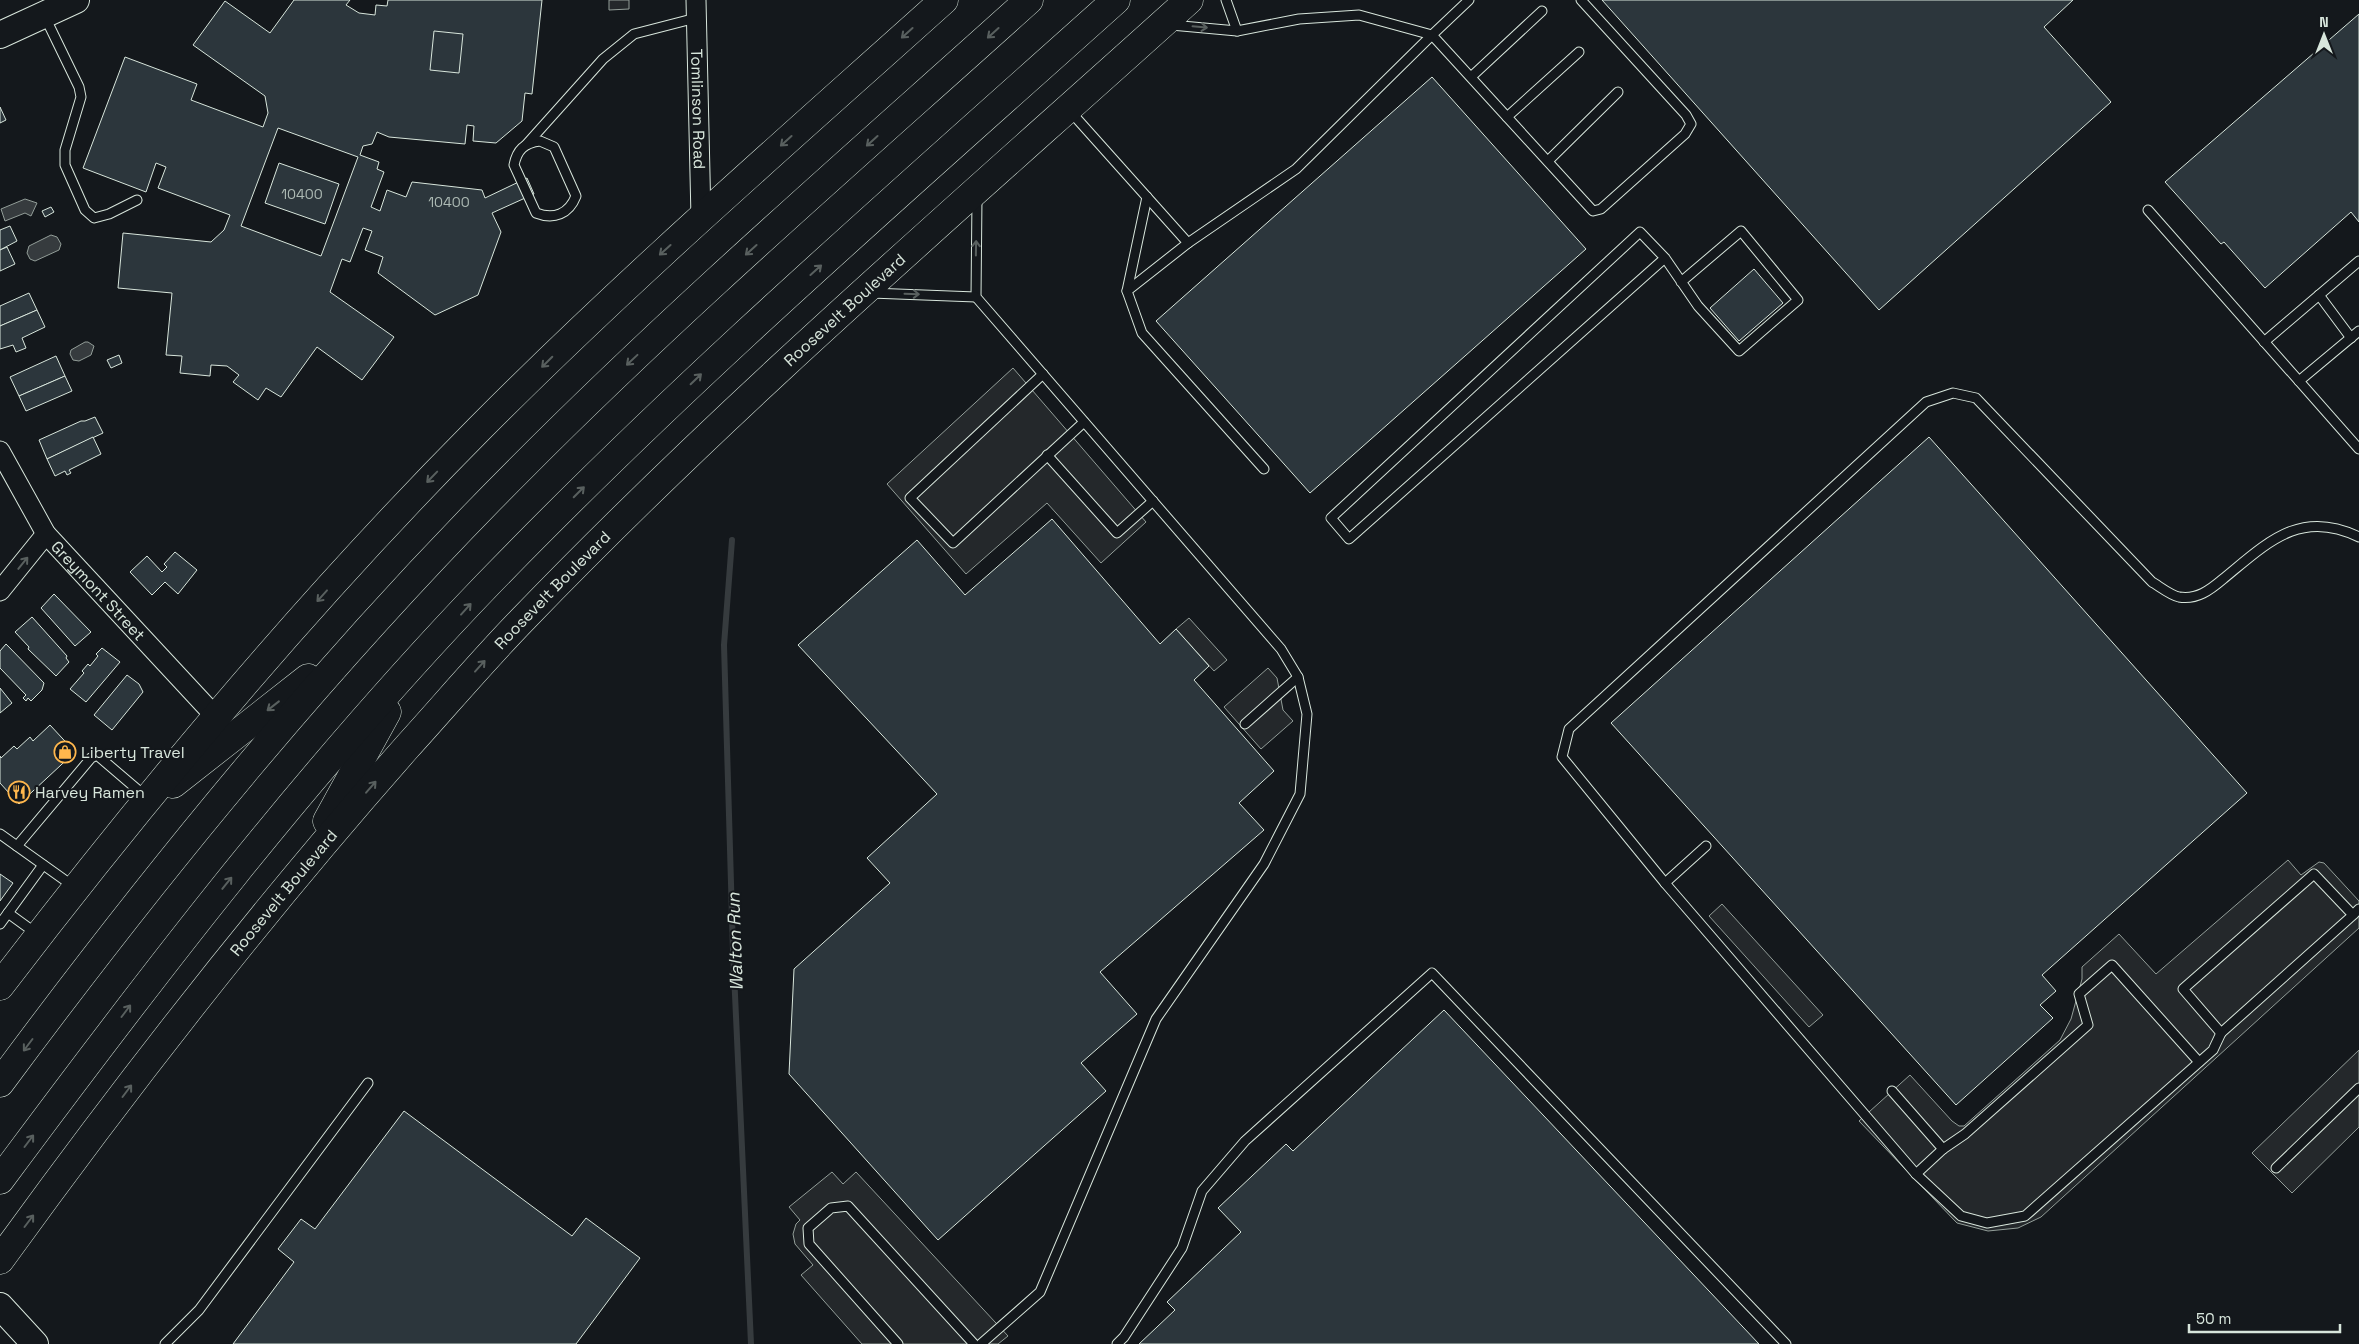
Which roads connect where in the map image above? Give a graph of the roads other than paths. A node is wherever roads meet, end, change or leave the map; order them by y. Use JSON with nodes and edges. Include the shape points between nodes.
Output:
{"nodes":[{"id":1,"x":76,"y":0,"type":"edge"},
{"id":2,"x":944,"y":0,"type":"edge"},
{"id":3,"x":1029,"y":0,"type":"edge"},
{"id":4,"x":1116,"y":0,"type":"edge"},
{"id":5,"x":1189,"y":0,"type":"edge"},
{"id":6,"x":1226,"y":0,"type":"edge"},
{"id":7,"x":1469,"y":0,"type":"edge"},
{"id":8,"x":1581,"y":0,"type":"edge"},
{"id":9,"x":696,"y":9,"type":"edge"},
{"id":10,"x":1542,"y":12,"type":"dead end"},
{"id":11,"x":44,"y":14,"type":"junction"},
{"id":12,"x":1162,"y":24,"type":"junction"},
{"id":13,"x":1236,"y":31,"type":"junction"},
{"id":14,"x":0,"y":35,"type":"edge"},
{"id":15,"x":1432,"y":35,"type":"junction"},
{"id":16,"x":1579,"y":52,"type":"dead end"},
{"id":17,"x":1470,"y":77,"type":"junction"},
{"id":18,"x":1618,"y":92,"type":"dead end"},
{"id":19,"x":1068,"y":109,"type":"junction"},
{"id":20,"x":1507,"y":117,"type":"junction"},
{"id":21,"x":526,"y":145,"type":"junction"},
{"id":22,"x":1548,"y":161,"type":"junction"},
{"id":23,"x":977,"y":190,"type":"junction"},
{"id":24,"x":1146,"y":196,"type":"junction"},
{"id":25,"x":137,"y":200,"type":"dead end"},
{"id":26,"x":2148,"y":210,"type":"dead end"},
{"id":27,"x":701,"y":218,"type":"junction"},
{"id":28,"x":1188,"y":242,"type":"junction"},
{"id":29,"x":1665,"y":258,"type":"junction"},
{"id":30,"x":2359,"y":261,"type":"edge"},
{"id":31,"x":1681,"y":282,"type":"junction"},
{"id":32,"x":1128,"y":291,"type":"junction"},
{"id":33,"x":863,"y":293,"type":"junction"},
{"id":34,"x":2319,"y":295,"type":"junction"},
{"id":35,"x":976,"y":297,"type":"junction"},
{"id":36,"x":2359,"y":331,"type":"edge"},
{"id":37,"x":2352,"y":338,"type":"junction"},
{"id":38,"x":2264,"y":342,"type":"junction"},
{"id":39,"x":1043,"y":374,"type":"junction"},
{"id":40,"x":2299,"y":381,"type":"junction"},
{"id":41,"x":1084,"y":422,"type":"junction"},
{"id":42,"x":2359,"y":449,"type":"edge"},
{"id":43,"x":0,"y":451,"type":"edge"},
{"id":44,"x":1048,"y":456,"type":"junction"},
{"id":45,"x":1264,"y":469,"type":"dead end"},
{"id":46,"x":1153,"y":501,"type":"junction"},
{"id":47,"x":46,"y":534,"type":"junction"},
{"id":48,"x":2359,"y":538,"type":"edge"},
{"id":49,"x":0,"y":591,"type":"edge"},
{"id":50,"x":366,"y":632,"type":"junction"},
{"id":51,"x":410,"y":671,"type":"junction"},
{"id":52,"x":1298,"y":677,"type":"junction"},
{"id":53,"x":215,"y":716,"type":"junction"},
{"id":54,"x":1245,"y":724,"type":"dead end"},
{"id":55,"x":143,"y":806,"type":"junction"},
{"id":56,"x":0,"y":834,"type":"edge"},
{"id":57,"x":17,"y":846,"type":"junction"},
{"id":58,"x":1706,"y":846,"type":"dead end"},
{"id":59,"x":43,"y":865,"type":"junction"},
{"id":60,"x":302,"y":869,"type":"junction"},
{"id":61,"x":1665,"y":883,"type":"junction"},
{"id":62,"x":75,"y":888,"type":"junction"},
{"id":63,"x":2356,"y":912,"type":"edge"},
{"id":64,"x":8,"y":913,"type":"junction"},
{"id":65,"x":0,"y":924,"type":"edge"},
{"id":66,"x":39,"y":935,"type":"junction"},
{"id":67,"x":0,"y":985,"type":"edge"},
{"id":68,"x":2222,"y":1033,"type":"junction"},
{"id":69,"x":2199,"y":1062,"type":"junction"},
{"id":70,"x":0,"y":1083,"type":"edge"},
{"id":71,"x":368,"y":1083,"type":"dead end"},
{"id":72,"x":2359,"y":1088,"type":"edge"},
{"id":73,"x":1892,"y":1091,"type":"dead end"},
{"id":74,"x":1943,"y":1150,"type":"junction"},
{"id":75,"x":2276,"y":1168,"type":"dead end"},
{"id":76,"x":1916,"y":1174,"type":"junction"},
{"id":77,"x":0,"y":1180,"type":"edge"},
{"id":78,"x":0,"y":1260,"type":"edge"},
{"id":79,"x":0,"y":1306,"type":"edge"},
{"id":80,"x":35,"y":1344,"type":"edge"},
{"id":81,"x":165,"y":1344,"type":"edge"},
{"id":82,"x":898,"y":1344,"type":"edge"},
{"id":83,"x":974,"y":1344,"type":"edge"},
{"id":84,"x":981,"y":1344,"type":"edge"},
{"id":85,"x":1117,"y":1344,"type":"edge"},
{"id":86,"x":1786,"y":1344,"type":"edge"}],
"edges":[{"from":1,"to":11,"type":"main road"},
{"from":2,"to":27,"type":"highway","one_way":true},
{"from":3,"to":50,"type":"highway","one_way":true,"via":[[608,382],[441,550]]},
{"from":51,"to":4,"type":"highway","one_way":true,"via":[[560,510],[706,370]]},
{"from":5,"to":12,"type":"highway","name":"Roosevelt Boulevard"},
{"from":6,"to":13,"type":"lane"},
{"from":7,"to":15,"type":"lane"},
{"from":8,"to":22,"type":"lane","via":[[1630,51],[1691,124],[1685,134],[1601,209],[1593,211],[1587,206]]},
{"from":9,"to":21,"type":"lane","via":[[634,34],[603,60]]},
{"from":9,"to":27,"type":"street","name":"Tomlinson Road"},
{"from":10,"to":17,"type":"lane"},
{"from":11,"to":14,"type":"main road"},
{"from":11,"to":25,"type":"lane","via":[[79,87],[81,97],[65,150],[65,165],[84,210],[94,218]]},
{"from":12,"to":13,"type":"lane","one_way":true},
{"from":12,"to":19,"type":"highway","name":"Roosevelt Boulevard"},
{"from":13,"to":15,"type":"lane","via":[[1299,19],[1359,15]]},
{"from":15,"to":17,"type":"lane"},
{"from":15,"to":28,"type":"lane","via":[[1296,169]]},
{"from":16,"to":20,"type":"lane"},
{"from":17,"to":20,"type":"lane"},
{"from":18,"to":22,"type":"lane"},
{"from":19,"to":23,"type":"highway","name":"Roosevelt Boulevard"},
{"from":19,"to":24,"type":"lane"},
{"from":20,"to":22,"type":"lane"},
{"from":21,"to":21,"type":"lane","via":[[519,151],[514,165],[536,213],[552,217],[560,215],[568,210],[576,196],[554,147],[540,142]]},
{"from":23,"to":33,"type":"highway","name":"Roosevelt Boulevard"},
{"from":35,"to":23,"type":"lane","one_way":true},
{"from":24,"to":28,"type":"lane"},
{"from":24,"to":32,"type":"lane"},
{"from":26,"to":38,"type":"lane"},
{"from":27,"to":53,"type":"highway","one_way":true,"via":[[478,429],[393,518]]},
{"from":28,"to":32,"type":"lane"},
{"from":29,"to":29,"type":"lane","via":[[1640,232],[1331,518],[1349,539]]},
{"from":29,"to":31,"type":"lane"},
{"from":30,"to":34,"type":"lane"},
{"from":31,"to":31,"type":"lane","via":[[1741,231],[1798,300],[1739,351]]},
{"from":32,"to":45,"type":"lane","via":[[1142,333]]},
{"from":33,"to":35,"type":"lane","one_way":true},
{"from":60,"to":33,"type":"highway","name":"Roosevelt Boulevard","one_way":true,"via":[[446,703],[561,580],[753,392]]},
{"from":34,"to":37,"type":"lane"},
{"from":34,"to":38,"type":"lane"},
{"from":35,"to":39,"type":"lane"},
{"from":36,"to":37,"type":"lane"},
{"from":37,"to":40,"type":"lane"},
{"from":38,"to":40,"type":"lane"},
{"from":39,"to":41,"type":"lane"},
{"from":39,"to":44,"type":"lane","via":[[910,498],[952,543]]},
{"from":40,"to":42,"type":"lane"},
{"from":41,"to":44,"type":"lane"},
{"from":41,"to":46,"type":"lane"},
{"from":43,"to":47,"type":"street","name":"Greymont Street"},
{"from":44,"to":46,"type":"lane","via":[[1117,533]]},
{"from":46,"to":52,"type":"lane","via":[[1281,649]]},
{"from":49,"to":47,"type":"street","one_way":true},
{"from":47,"to":53,"type":"street","name":"Greymont Street"},
{"from":48,"to":61,"type":"lane","via":[[2340,528],[2307,525],[2271,540],[2204,594],[2178,597],[2152,582],[1976,398],[1953,393],[1926,402],[1568,729],[1562,758]]},
{"from":50,"to":55,"type":"highway","one_way":true},
{"from":50,"to":70,"type":"highway","one_way":true,"via":[[219,800]]},
{"from":51,"to":60,"type":"highway"},
{"from":77,"to":51,"type":"highway","one_way":true,"via":[[193,924]]},
{"from":52,"to":54,"type":"lane"},
{"from":52,"to":84,"type":"lane","via":[[1307,714],[1300,794],[1264,864],[1156,1020],[1040,1292]]},
{"from":53,"to":55,"type":"highway"},
{"from":55,"to":57,"type":"lane","via":[[97,756],[91,758]]},
{"from":55,"to":62,"type":"highway"},
{"from":56,"to":57,"type":"lane"},
{"from":57,"to":59,"type":"lane"},
{"from":58,"to":61,"type":"lane"},
{"from":59,"to":62,"type":"lane"},
{"from":59,"to":64,"type":"lane"},
{"from":78,"to":60,"type":"highway","name":"Roosevelt Boulevard","one_way":true,"via":[[175,1027]]},
{"from":61,"to":76,"type":"lane"},
{"from":62,"to":66,"type":"highway"},
{"from":63,"to":68,"type":"lane"},
{"from":63,"to":68,"type":"lane","via":[[2314,874],[2183,989]]},
{"from":64,"to":65,"type":"lane"},
{"from":64,"to":66,"type":"lane"},
{"from":66,"to":67,"type":"highway"},
{"from":68,"to":69,"type":"lane","via":[[2213,1050]]},
{"from":69,"to":74,"type":"lane","via":[[2112,965],[2079,994],[2088,1025]]},
{"from":69,"to":76,"type":"lane","via":[[2025,1216],[1987,1223],[1961,1216]]},
{"from":71,"to":81,"type":"lane","via":[[198,1310]]},
{"from":72,"to":75,"type":"lane"},
{"from":73,"to":74,"type":"lane"},
{"from":74,"to":76,"type":"lane"},
{"from":79,"to":80,"type":"main road"},
{"from":82,"to":83,"type":"lane","via":[[809,1244],[808,1228],[831,1208],[848,1206]]},
{"from":85,"to":86,"type":"lane","via":[[1182,1248],[1202,1191],[1245,1141],[1432,973]]}]}
